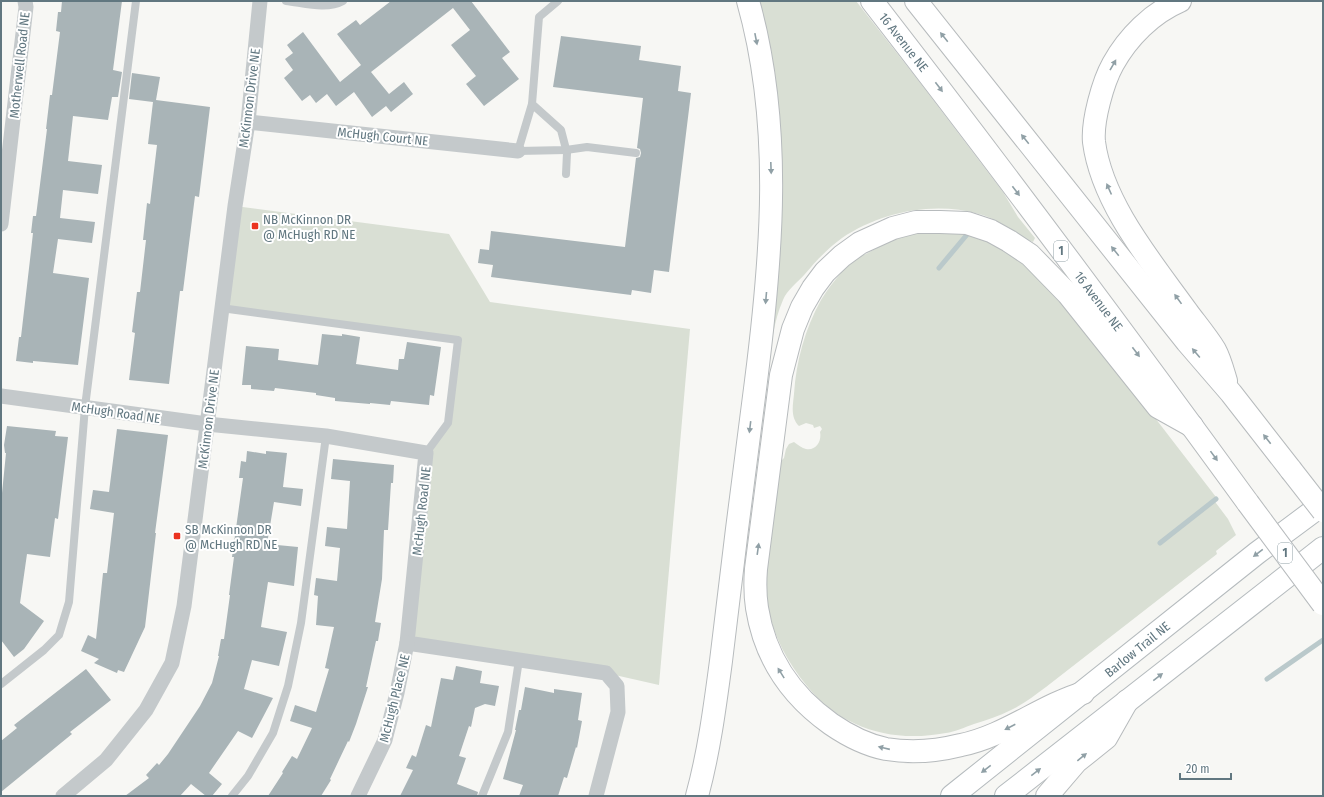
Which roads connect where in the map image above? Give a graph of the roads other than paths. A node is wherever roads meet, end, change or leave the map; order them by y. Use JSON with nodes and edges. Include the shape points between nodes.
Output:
{"nodes":[{"id":1,"x":25,"y":1,"type":"edge"},
{"id":2,"x":136,"y":1,"type":"edge"},
{"id":3,"x":260,"y":1,"type":"edge"},
{"id":4,"x":286,"y":1,"type":"edge"},
{"id":5,"x":343,"y":1,"type":"edge"},
{"id":6,"x":558,"y":1,"type":"edge"},
{"id":7,"x":748,"y":1,"type":"edge"},
{"id":8,"x":872,"y":1,"type":"edge"},
{"id":9,"x":916,"y":1,"type":"edge"},
{"id":10,"x":1180,"y":1,"type":"edge"},
{"id":11,"x":532,"y":104,"type":"junction"},
{"id":12,"x":248,"y":122,"type":"junction"},
{"id":13,"x":566,"y":150,"type":"junction"},
{"id":14,"x":518,"y":151,"type":"junction"},
{"id":15,"x":636,"y":153,"type":"dead end"},
{"id":16,"x":566,"y":174,"type":"dead end"},
{"id":17,"x":1,"y":224,"type":"edge"},
{"id":18,"x":221,"y":308,"type":"junction"},
{"id":19,"x":1231,"y":393,"type":"junction"},
{"id":20,"x":1,"y":396,"type":"edge"},
{"id":21,"x":85,"y":407,"type":"junction"},
{"id":22,"x":207,"y":424,"type":"junction"},
{"id":23,"x":1192,"y":426,"type":"junction"},
{"id":24,"x":326,"y":436,"type":"junction"},
{"id":25,"x":426,"y":452,"type":"junction"},
{"id":26,"x":1323,"y":504,"type":"edge"},
{"id":27,"x":1323,"y":511,"type":"edge"},
{"id":28,"x":1323,"y":548,"type":"edge"},
{"id":29,"x":1323,"y":604,"type":"edge"},
{"id":30,"x":407,"y":643,"type":"junction"},
{"id":31,"x":519,"y":660,"type":"junction"},
{"id":32,"x":1,"y":684,"type":"edge"},
{"id":33,"x":1083,"y":693,"type":"junction"},
{"id":34,"x":1127,"y":701,"type":"junction"},
{"id":35,"x":63,"y":796,"type":"edge"},
{"id":36,"x":232,"y":796,"type":"edge"},
{"id":37,"x":358,"y":796,"type":"edge"},
{"id":38,"x":482,"y":796,"type":"edge"},
{"id":39,"x":596,"y":796,"type":"edge"},
{"id":40,"x":697,"y":796,"type":"edge"},
{"id":41,"x":952,"y":796,"type":"edge"},
{"id":42,"x":1006,"y":796,"type":"edge"},
{"id":43,"x":1047,"y":796,"type":"edge"}],
"edges":[{"from":1,"to":17,"type":"street","name":"Motherwell Road NE"},
{"from":2,"to":21,"type":"lane"},
{"from":3,"to":12,"type":"street","name":"McKinnon Drive NE"},
{"from":4,"to":5,"type":"lane","via":[[323,6]]},
{"from":6,"to":11,"type":"lane","via":[[539,17]]},
{"from":7,"to":40,"type":"main road","one_way":true,"via":[[768,116],[771,232],[762,332],[714,716]]},
{"from":8,"to":23,"type":"main road","name":"16 Avenue NE","number":"1","one_way":true},
{"from":19,"to":9,"type":"main road","one_way":true,"via":[[1182,336]]},
{"from":19,"to":10,"type":"main road","one_way":true,"via":[[1215,350],[1123,219],[1099,164],[1094,141],[1096,117],[1107,75],[1119,54],[1152,17]]},
{"from":11,"to":13,"type":"lane","via":[[561,130]]},
{"from":11,"to":14,"type":"lane"},
{"from":12,"to":14,"type":"street","name":"McHugh Court NE"},
{"from":12,"to":18,"type":"street","name":"McKinnon Drive NE"},
{"from":13,"to":14,"type":"lane"},
{"from":13,"to":15,"type":"lane","via":[[587,147]]},
{"from":13,"to":16,"type":"lane"},
{"from":18,"to":22,"type":"street","name":"McKinnon Drive NE"},
{"from":18,"to":25,"type":"lane","via":[[458,340],[448,422]]},
{"from":27,"to":19,"type":"main road","one_way":true,"bridge":true},
{"from":20,"to":21,"type":"street","name":"McHugh Road NE"},
{"from":21,"to":22,"type":"street","name":"McHugh Road NE"},
{"from":21,"to":32,"type":"lane","via":[[69,602],[59,635]]},
{"from":22,"to":24,"type":"street","name":"McHugh Road NE"},
{"from":22,"to":35,"type":"street","name":"McKinnon Drive NE","via":[[184,606],[172,663],[146,710],[106,760]]},
{"from":23,"to":29,"type":"main road","name":"16 Avenue NE","number":"1","one_way":true,"bridge":true},
{"from":33,"to":23,"type":"main road","one_way":true,"via":[[984,739],[960,746],[910,751],[886,749],[845,734],[795,693],[775,664],[761,628],[755,589],[781,374],[793,328],[813,288],[825,272],[860,243],[893,228],[916,222],[967,223],[991,231],[1030,255],[1068,294],[1158,407]]},
{"from":24,"to":25,"type":"street","name":"McHugh Road NE"},
{"from":24,"to":36,"type":"lane","via":[[301,623],[288,686],[273,733],[248,776]]},
{"from":25,"to":30,"type":"street","name":"McHugh Road NE"},
{"from":26,"to":33,"type":"main road","name":"Barlow Trail NE","one_way":true},
{"from":34,"to":28,"type":"main road","one_way":true},
{"from":30,"to":31,"type":"street"},
{"from":30,"to":37,"type":"street","name":"McHugh Place NE","via":[[385,740]]},
{"from":31,"to":38,"type":"lane","via":[[508,732]]},
{"from":31,"to":39,"type":"street","via":[[606,673],[617,686],[618,712]]},
{"from":33,"to":41,"type":"main road","name":"Barlow Trail NE","one_way":true},
{"from":42,"to":34,"type":"main road","one_way":true},
{"from":43,"to":34,"type":"main road","one_way":true,"via":[[1076,762],[1106,738]]}]}
